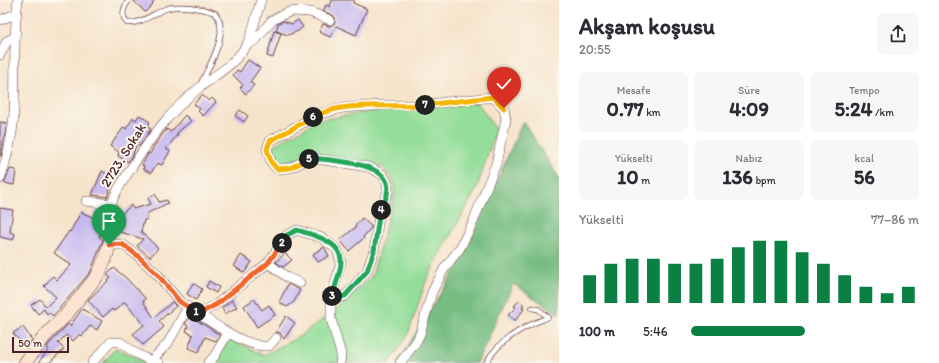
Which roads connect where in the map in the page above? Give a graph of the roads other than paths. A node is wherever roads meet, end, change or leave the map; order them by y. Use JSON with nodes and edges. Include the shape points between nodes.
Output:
{"nodes":[{"id":1,"x":18,"y":0,"type":"edge"},
{"id":2,"x":129,"y":0,"type":"edge"},
{"id":3,"x":261,"y":0,"type":"edge"},
{"id":4,"x":16,"y":14,"type":"junction"},
{"id":5,"x":0,"y":20,"type":"edge"},
{"id":6,"x":330,"y":20,"type":"dead end"},
{"id":7,"x":15,"y":37,"type":"junction"},
{"id":8,"x":247,"y":45,"type":"junction"},
{"id":9,"x":0,"y":55,"type":"edge"},
{"id":10,"x":198,"y":89,"type":"junction"},
{"id":11,"x":0,"y":179,"type":"edge"},
{"id":12,"x":86,"y":201,"type":"dead end"},
{"id":13,"x":111,"y":204,"type":"junction"},
{"id":14,"x":109,"y":245,"type":"junction"},
{"id":15,"x":268,"y":263,"type":"junction"},
{"id":16,"x":300,"y":283,"type":"dead end"},
{"id":17,"x":331,"y":299,"type":"junction"},
{"id":18,"x":188,"y":307,"type":"junction"},
{"id":19,"x":532,"y":308,"type":"dead end"},
{"id":20,"x":199,"y":314,"type":"junction"},
{"id":21,"x":228,"y":333,"type":"junction"},
{"id":22,"x":276,"y":338,"type":"dead end"},
{"id":23,"x":155,"y":362,"type":"edge"},
{"id":24,"x":25,"y":363,"type":"edge"},
{"id":25,"x":92,"y":363,"type":"edge"},
{"id":26,"x":208,"y":363,"type":"edge"},
{"id":27,"x":340,"y":363,"type":"edge"},
{"id":28,"x":400,"y":363,"type":"edge"},
{"id":29,"x":486,"y":363,"type":"edge"}],
"edges":[{"from":1,"to":4,"type":"street"},
{"from":2,"to":10,"type":"lane","via":[[123,15],[126,23],[140,22],[168,8],[210,11],[219,17],[219,41]]},
{"from":3,"to":8,"type":"street","name":"2723. Sokak"},
{"from":4,"to":5,"type":"street"},
{"from":4,"to":7,"type":"street"},
{"from":6,"to":8,"type":"street","name":"2723. Sokak","via":[[310,12],[292,11],[271,21],[256,40]]},
{"from":7,"to":9,"type":"street","via":[[7,41]]},
{"from":7,"to":11,"type":"street","via":[[13,126],[8,155]]},
{"from":8,"to":10,"type":"street","name":"2723. Sokak","via":[[238,57]]},
{"from":10,"to":13,"type":"street","name":"2723. Sokak","via":[[157,130],[123,180]]},
{"from":12,"to":13,"type":"street"},
{"from":13,"to":14,"type":"street","name":"2723. Sokak"},
{"from":14,"to":18,"type":"street","via":[[122,244],[138,256],[180,302]]},
{"from":14,"to":24,"type":"street","name":"2723. Sokak","via":[[98,275]]},
{"from":15,"to":16,"type":"street","via":[[288,278]]},
{"from":15,"to":17,"type":"street","via":[[287,235],[297,230],[322,238],[337,249],[341,262]]},
{"from":15,"to":20,"type":"street","via":[[217,304]]},
{"from":17,"to":27,"type":"street","via":[[331,319],[341,354]]},
{"from":17,"to":28,"type":"street","via":[[345,296],[367,271],[374,251],[379,216],[388,191],[387,182],[382,174],[368,167],[311,158],[290,168],[277,169],[271,162],[267,149],[270,141],[317,115],[343,108],[420,105],[493,97],[498,101],[504,108],[506,119],[490,182],[460,248],[444,269],[432,292],[420,334]]},
{"from":18,"to":20,"type":"street"},
{"from":18,"to":23,"type":"street"},
{"from":19,"to":29,"type":"lane","via":[[548,317],[505,340],[491,353]]},
{"from":20,"to":21,"type":"street"},
{"from":21,"to":22,"type":"street","via":[[261,346],[269,346]]},
{"from":21,"to":26,"type":"street"},
{"from":23,"to":25,"type":"street","via":[[120,342],[111,342]]}]}
